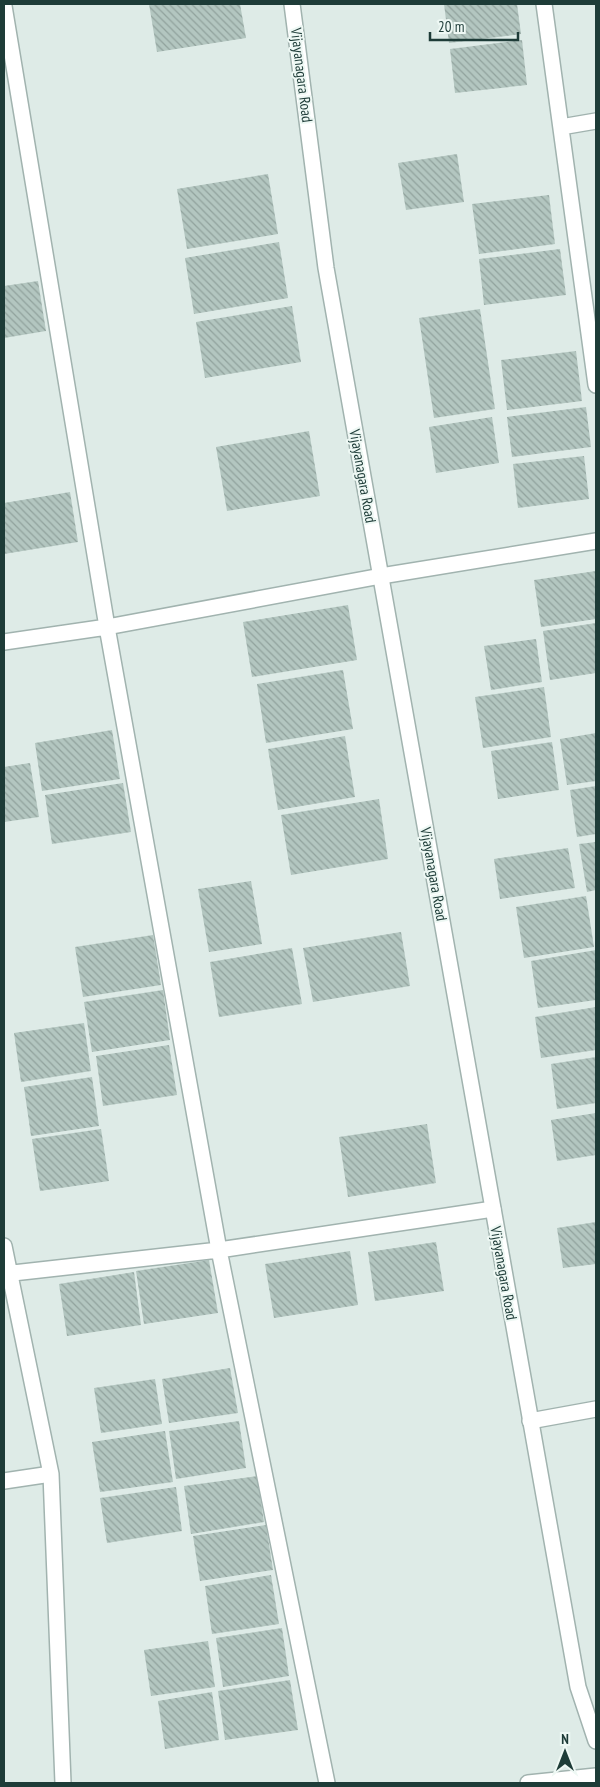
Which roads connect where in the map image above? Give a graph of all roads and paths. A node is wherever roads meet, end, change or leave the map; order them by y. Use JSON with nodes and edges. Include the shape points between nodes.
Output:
{"nodes":[{"id":1,"x":292,"y":4,"type":"edge"},
{"id":2,"x":544,"y":4,"type":"edge"},
{"id":3,"x":4,"y":6,"type":"edge"},
{"id":4,"x":596,"y":121,"type":"edge"},
{"id":5,"x":561,"y":127,"type":"junction"},
{"id":6,"x":592,"y":327,"type":"edge"},
{"id":7,"x":596,"y":385,"type":"edge"},
{"id":8,"x":596,"y":541,"type":"edge"},
{"id":9,"x":381,"y":576,"type":"junction"},
{"id":10,"x":107,"y":627,"type":"junction"},
{"id":11,"x":4,"y":642,"type":"edge"},
{"id":12,"x":492,"y":1209,"type":"junction"},
{"id":13,"x":4,"y":1246,"type":"edge"},
{"id":14,"x":220,"y":1250,"type":"junction"},
{"id":15,"x":7,"y":1274,"type":"edge"},
{"id":16,"x":596,"y":1409,"type":"edge"},
{"id":17,"x":530,"y":1421,"type":"junction"},
{"id":18,"x":51,"y":1474,"type":"junction"},
{"id":19,"x":4,"y":1481,"type":"edge"},
{"id":20,"x":596,"y":1741,"type":"edge"},
{"id":21,"x":596,"y":1776,"type":"edge"},
{"id":22,"x":63,"y":1783,"type":"edge"},
{"id":23,"x":327,"y":1783,"type":"edge"},
{"id":24,"x":528,"y":1783,"type":"edge"}],
"edges":[{"from":1,"to":9,"type":"street","name":"Vijayanagara Road","via":[[326,268]]},
{"from":2,"to":5,"type":"street"},
{"from":3,"to":10,"type":"street"},
{"from":4,"to":5,"type":"street"},
{"from":5,"to":6,"type":"street"},
{"from":6,"to":7,"type":"street"},
{"from":8,"to":9,"type":"street"},
{"from":9,"to":10,"type":"street"},
{"from":9,"to":12,"type":"street","name":"Vijayanagara Road"},
{"from":10,"to":11,"type":"street"},
{"from":10,"to":14,"type":"street"},
{"from":12,"to":14,"type":"street"},
{"from":12,"to":17,"type":"street","name":"Vijayanagara Road"},
{"from":13,"to":15,"type":"street"},
{"from":14,"to":15,"type":"street"},
{"from":14,"to":23,"type":"street"},
{"from":15,"to":18,"type":"street"},
{"from":16,"to":17,"type":"street"},
{"from":17,"to":20,"type":"street","name":"Vijayanagara Road","via":[[578,1688]]},
{"from":18,"to":19,"type":"street"},
{"from":18,"to":22,"type":"street"},
{"from":21,"to":24,"type":"street"}]}
